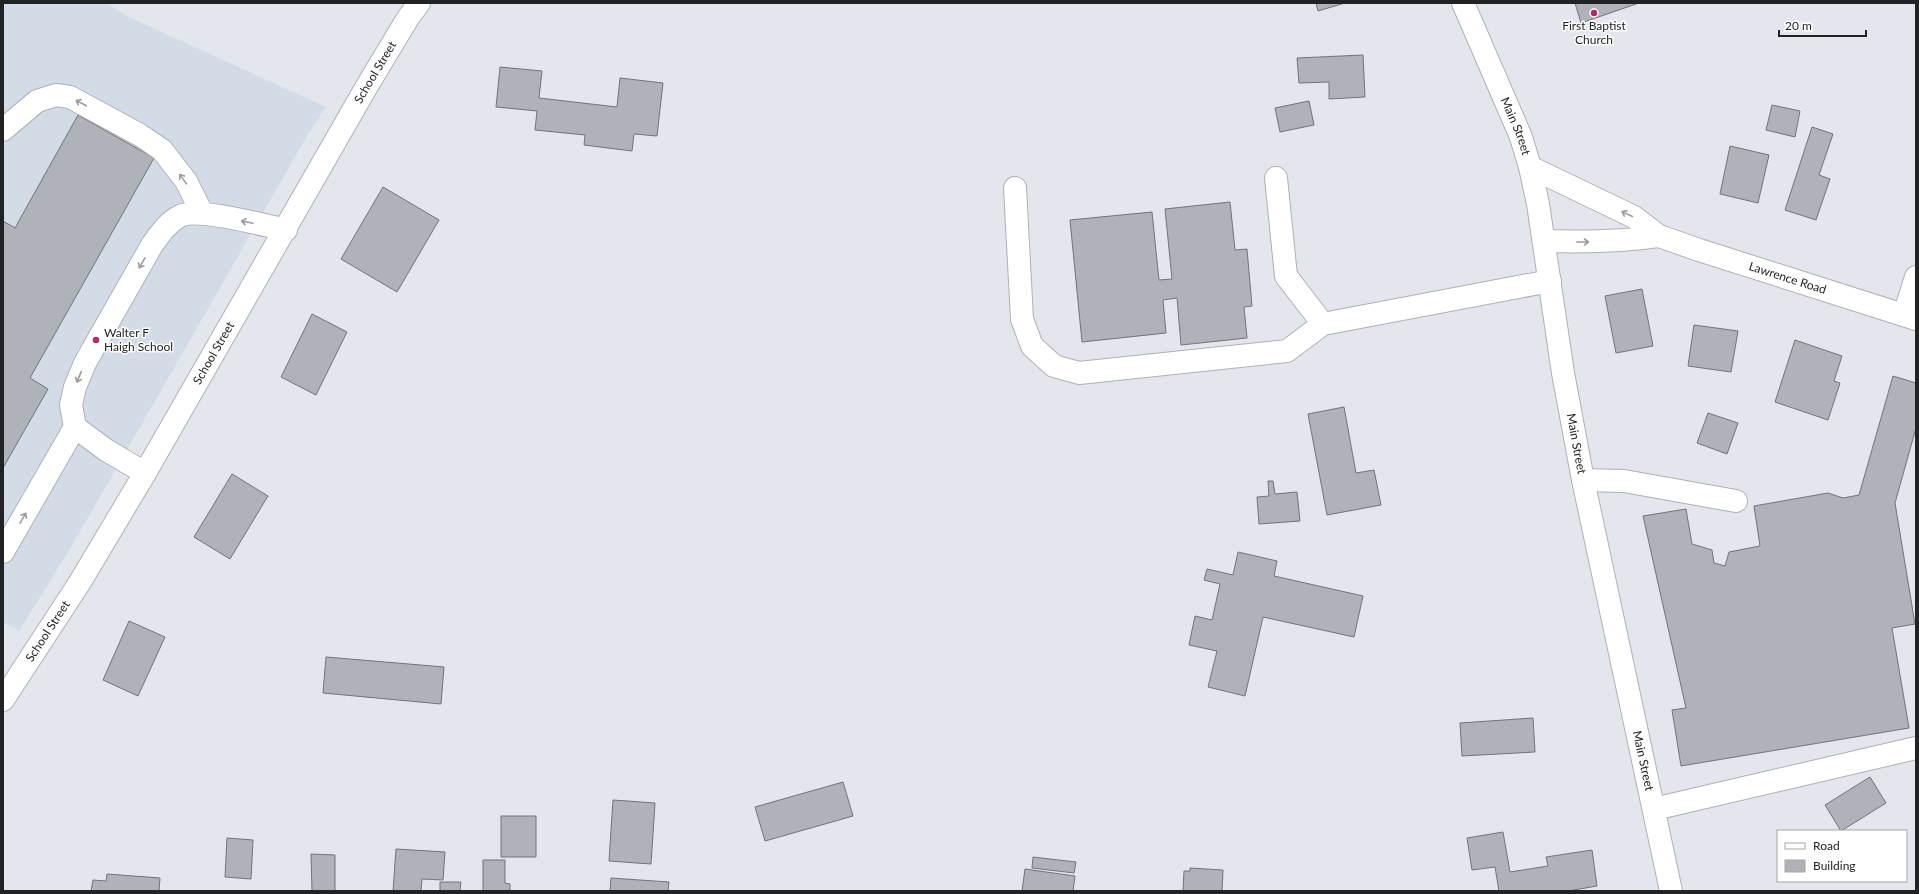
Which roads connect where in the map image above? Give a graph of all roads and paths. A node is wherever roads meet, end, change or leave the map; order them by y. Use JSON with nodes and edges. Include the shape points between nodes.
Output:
{"nodes":[{"id":1,"x":419,"y":3,"type":"edge"},
{"id":2,"x":1463,"y":3,"type":"edge"},
{"id":3,"x":3,"y":130,"type":"edge"},
{"id":4,"x":1530,"y":167,"type":"junction"},
{"id":5,"x":1276,"y":178,"type":"dead end"},
{"id":6,"x":1016,"y":188,"type":"dead end"},
{"id":7,"x":202,"y":213,"type":"junction"},
{"id":8,"x":286,"y":230,"type":"junction"},
{"id":9,"x":1659,"y":236,"type":"junction"},
{"id":10,"x":1544,"y":241,"type":"junction"},
{"id":11,"x":1916,"y":277,"type":"edge"},
{"id":12,"x":1550,"y":281,"type":"junction"},
{"id":13,"x":1910,"y":317,"type":"edge"},
{"id":14,"x":1323,"y":324,"type":"junction"},
{"id":15,"x":75,"y":427,"type":"junction"},
{"id":16,"x":145,"y":473,"type":"junction"},
{"id":17,"x":1583,"y":480,"type":"junction"},
{"id":18,"x":1736,"y":501,"type":"dead end"},
{"id":19,"x":3,"y":552,"type":"edge"},
{"id":20,"x":3,"y":700,"type":"edge"},
{"id":21,"x":1916,"y":748,"type":"edge"},
{"id":22,"x":1654,"y":809,"type":"junction"},
{"id":23,"x":1671,"y":891,"type":"edge"}],
"edges":[{"from":1,"to":8,"type":"street","name":"School Street","via":[[367,86]]},
{"from":2,"to":4,"type":"street","name":"Main Street","via":[[1521,137]]},
{"from":7,"to":3,"type":"street","one_way":true,"via":[[186,181],[162,150],[140,135],[70,97],[56,95],[37,100]]},
{"from":9,"to":4,"type":"street","name":"Lawrence Road","one_way":true,"via":[[1634,218]]},
{"from":4,"to":10,"type":"street","name":"Main Street"},
{"from":5,"to":14,"type":"street","via":[[1286,276]]},
{"from":6,"to":14,"type":"street","via":[[1022,318],[1032,346],[1054,366],[1079,373],[1287,351]]},
{"from":8,"to":7,"type":"street","one_way":true},
{"from":7,"to":15,"type":"street","one_way":true,"via":[[180,215],[164,228],[152,244],[85,363],[71,405]]},
{"from":8,"to":16,"type":"street","name":"School Street"},
{"from":10,"to":9,"type":"street","name":"Lawrence Road","one_way":true,"via":[[1630,240]]},
{"from":9,"to":13,"type":"street","name":"Lawrence Road"},
{"from":10,"to":12,"type":"street","name":"Main Street"},
{"from":11,"to":13,"type":"street"},
{"from":12,"to":14,"type":"street"},
{"from":12,"to":17,"type":"street","name":"Main Street","via":[[1563,373]]},
{"from":15,"to":16,"type":"street","via":[[106,450]]},
{"from":19,"to":15,"type":"street","one_way":true},
{"from":16,"to":20,"type":"street","name":"School Street","via":[[80,582]]},
{"from":17,"to":18,"type":"street","via":[[1624,481]]},
{"from":17,"to":22,"type":"street","name":"Main Street"},
{"from":21,"to":22,"type":"street"},
{"from":22,"to":23,"type":"street","name":"Main Street"}]}
